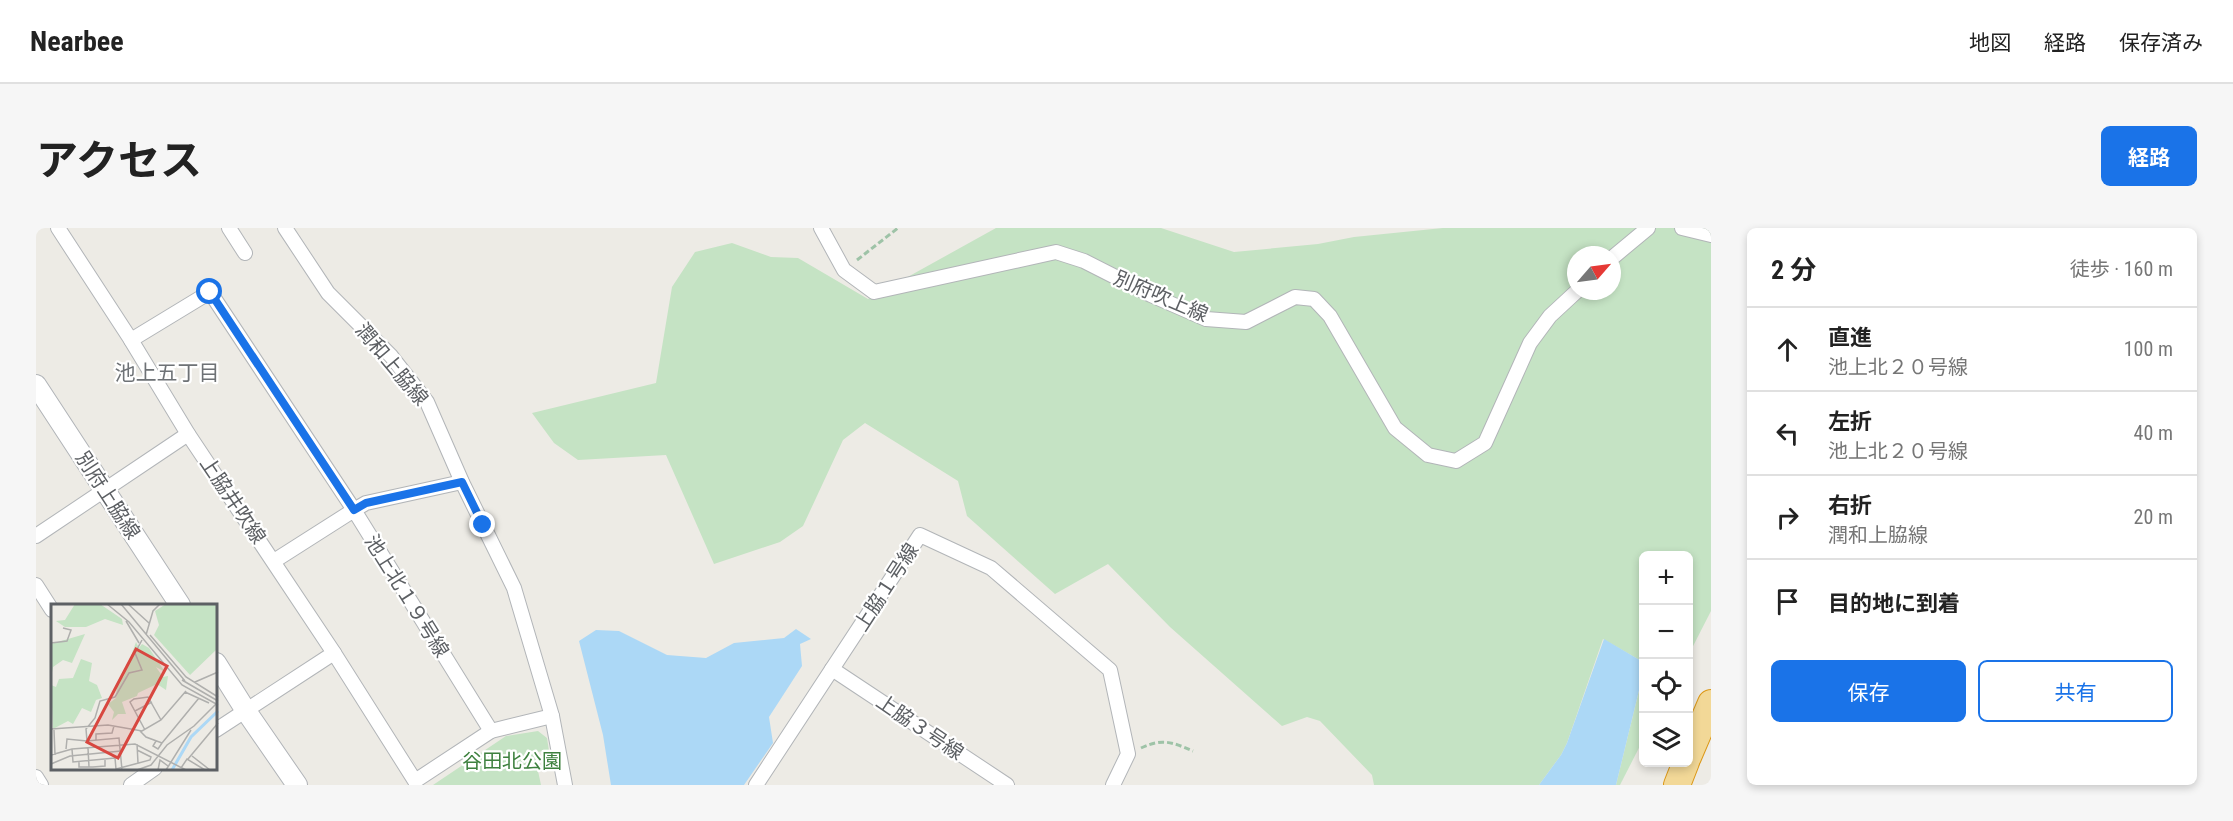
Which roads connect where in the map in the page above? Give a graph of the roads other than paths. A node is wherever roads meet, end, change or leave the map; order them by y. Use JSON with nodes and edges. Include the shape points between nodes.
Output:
{"nodes":[{"id":1,"x":58,"y":228,"type":"edge"},
{"id":2,"x":229,"y":228,"type":"edge"},
{"id":3,"x":285,"y":228,"type":"edge"},
{"id":4,"x":821,"y":228,"type":"edge"},
{"id":5,"x":1648,"y":228,"type":"edge"},
{"id":6,"x":1682,"y":228,"type":"edge"},
{"id":7,"x":1711,"y":234,"type":"edge"},
{"id":8,"x":1621,"y":250,"type":"edge"},
{"id":9,"x":245,"y":253,"type":"dead end"},
{"id":10,"x":1567,"y":300,"type":"edge"},
{"id":11,"x":131,"y":340,"type":"junction"},
{"id":12,"x":36,"y":385,"type":"edge"},
{"id":13,"x":188,"y":434,"type":"junction"},
{"id":14,"x":462,"y":482,"type":"junction"},
{"id":15,"x":104,"y":488,"type":"junction"},
{"id":16,"x":354,"y":510,"type":"junction"},
{"id":17,"x":36,"y":536,"type":"edge"},
{"id":18,"x":274,"y":561,"type":"junction"},
{"id":19,"x":36,"y":585,"type":"edge"},
{"id":20,"x":179,"y":604,"type":"edge"},
{"id":21,"x":51,"y":608,"type":"edge"},
{"id":22,"x":334,"y":653,"type":"junction"},
{"id":23,"x":218,"y":666,"type":"edge"},
{"id":24,"x":832,"y":669,"type":"junction"},
{"id":25,"x":1711,"y":703,"type":"edge"},
{"id":26,"x":246,"y":711,"type":"junction"},
{"id":27,"x":552,"y":716,"type":"junction"},
{"id":28,"x":218,"y":729,"type":"edge"},
{"id":29,"x":491,"y":731,"type":"junction"},
{"id":30,"x":1693,"y":747,"type":"edge"},
{"id":31,"x":1684,"y":767,"type":"edge"},
{"id":32,"x":152,"y":770,"type":"edge"},
{"id":33,"x":36,"y":777,"type":"edge"},
{"id":34,"x":41,"y":785,"type":"edge"},
{"id":35,"x":132,"y":785,"type":"edge"},
{"id":36,"x":297,"y":785,"type":"edge"},
{"id":37,"x":565,"y":785,"type":"edge"},
{"id":38,"x":756,"y":785,"type":"edge"},
{"id":39,"x":1007,"y":785,"type":"edge"},
{"id":40,"x":1113,"y":785,"type":"edge"},
{"id":41,"x":1677,"y":785,"type":"edge"}],
"edges":[{"from":1,"to":11,"type":"street","name":"上脇井吹線"},
{"from":2,"to":9,"type":"street"},
{"from":3,"to":14,"type":"street","name":"潤和上脇線","via":[[328,293],[391,356],[427,402]]},
{"from":4,"to":10,"type":"street","name":"別府吹上線","via":[[844,270],[874,292],[1056,252],[1084,261],[1206,319],[1246,322],[1295,297],[1314,299],[1330,316],[1395,428],[1428,455],[1456,461],[1485,443],[1530,344]]},
{"from":5,"to":8,"type":"street"},
{"from":6,"to":7,"type":"street"},
{"from":11,"to":13,"type":"street","name":"上脇井吹線"},
{"from":11,"to":16,"type":"street","name":"池上北１９号線","via":[[210,292]]},
{"from":12,"to":15,"type":"street","name":"別府上脇線"},
{"from":13,"to":15,"type":"street"},
{"from":13,"to":18,"type":"street","name":"上脇井吹線"},
{"from":14,"to":16,"type":"street","via":[[366,503]]},
{"from":14,"to":27,"type":"street","name":"潤和上脇線","via":[[514,588]]},
{"from":15,"to":17,"type":"street"},
{"from":15,"to":20,"type":"street","name":"別府上脇線"},
{"from":16,"to":18,"type":"street"},
{"from":16,"to":29,"type":"street","name":"池上北１９号線"},
{"from":18,"to":22,"type":"street","name":"上脇井吹線"},
{"from":19,"to":21,"type":"street"},
{"from":22,"to":26,"type":"street"},
{"from":22,"to":29,"type":"street","name":"上脇井吹線","via":[[415,780]]},
{"from":23,"to":26,"type":"street"},
{"from":24,"to":38,"type":"street","name":"上脇１号線"},
{"from":24,"to":39,"type":"street","name":"上脇３号線"},
{"from":24,"to":40,"type":"street","name":"上脇１号線","via":[[920,535],[991,568],[1110,670],[1128,754]]},
{"from":25,"to":30,"type":"highway"},
{"from":26,"to":28,"type":"street"},
{"from":26,"to":36,"type":"street"},
{"from":27,"to":29,"type":"street"},
{"from":27,"to":37,"type":"street","name":"潤和上脇線"},
{"from":31,"to":41,"type":"highway"},
{"from":32,"to":35,"type":"street"},
{"from":33,"to":34,"type":"street"}]}
